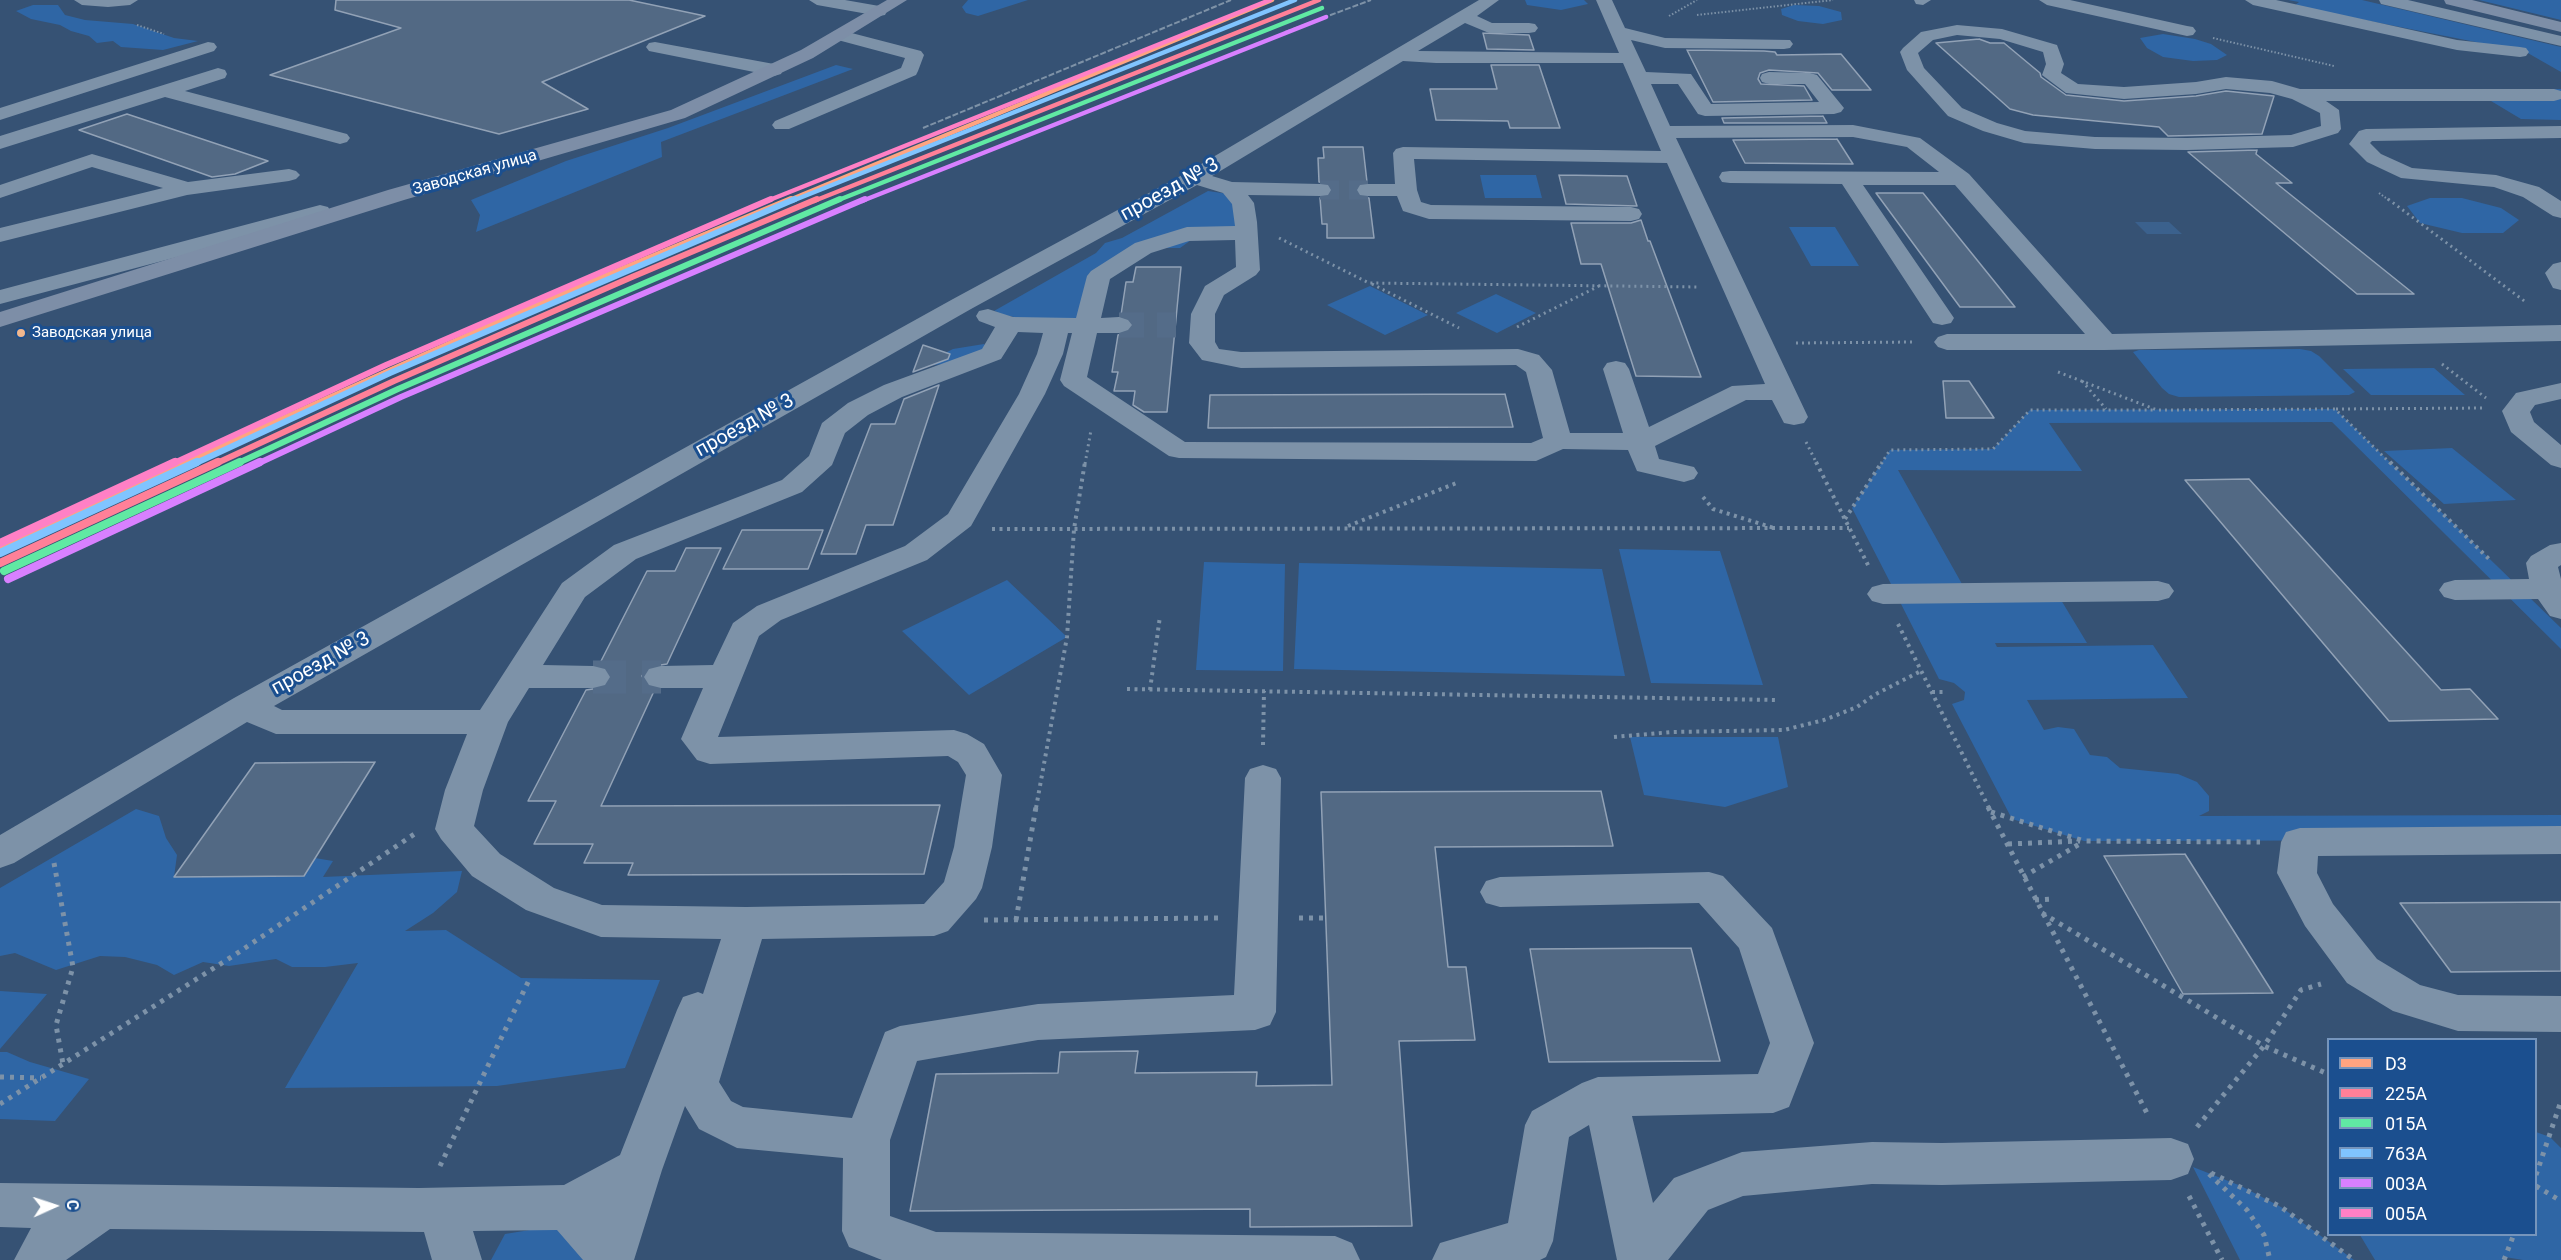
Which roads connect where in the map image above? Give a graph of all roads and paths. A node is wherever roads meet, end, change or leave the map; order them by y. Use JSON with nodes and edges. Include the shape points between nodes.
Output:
{"nodes":[{"id":1,"x":130,"y":0,"type":"edge"},
{"id":2,"x":817,"y":0,"type":"edge"},
{"id":3,"x":899,"y":0,"type":"edge"},
{"id":4,"x":1491,"y":0,"type":"edge"},
{"id":5,"x":1604,"y":0,"type":"edge"},
{"id":6,"x":1833,"y":0,"type":"edge"},
{"id":7,"x":2047,"y":0,"type":"edge"},
{"id":8,"x":2253,"y":0,"type":"edge"},
{"id":9,"x":2387,"y":0,"type":"edge"},
{"id":10,"x":2452,"y":0,"type":"edge"},
{"id":11,"x":86,"y":1,"type":"edge"},
{"id":12,"x":879,"y":11,"type":"junction"},
{"id":13,"x":2102,"y":12,"type":"junction"},
{"id":14,"x":1464,"y":16,"type":"junction"},
{"id":15,"x":1687,"y":16,"type":"dead end"},
{"id":16,"x":1676,"y":17,"type":"dead end"},
{"id":17,"x":1665,"y":19,"type":"dead end"},
{"id":18,"x":2085,"y":24,"type":"dead end"},
{"id":19,"x":2561,"y":27,"type":"edge"},
{"id":20,"x":1529,"y":28,"type":"dead end"},
{"id":21,"x":1617,"y":31,"type":"junction"},
{"id":22,"x":2187,"y":31,"type":"dead end"},
{"id":23,"x":840,"y":35,"type":"junction"},
{"id":24,"x":2068,"y":37,"type":"dead end"},
{"id":25,"x":2561,"y":42,"type":"edge"},
{"id":26,"x":1784,"y":44,"type":"dead end"},
{"id":27,"x":208,"y":47,"type":"joint"},
{"id":28,"x":655,"y":47,"type":"dead end"},
{"id":29,"x":2051,"y":49,"type":"junction"},
{"id":30,"x":2520,"y":52,"type":"dead end"},
{"id":31,"x":1399,"y":55,"type":"junction"},
{"id":32,"x":1629,"y":58,"type":"junction"},
{"id":33,"x":774,"y":70,"type":"junction"},
{"id":34,"x":218,"y":74,"type":"dead end"},
{"id":35,"x":1639,"y":78,"type":"junction"},
{"id":36,"x":1769,"y":78,"type":"dead end"},
{"id":37,"x":164,"y":91,"type":"junction"},
{"id":38,"x":2299,"y":95,"type":"junction"},
{"id":39,"x":2372,"y":95,"type":"junction"},
{"id":40,"x":2554,"y":95,"type":"dead end"},
{"id":41,"x":0,"y":114,"type":"edge"},
{"id":42,"x":782,"y":125,"type":"dead end"},
{"id":43,"x":1664,"y":132,"type":"junction"},
{"id":44,"x":2561,"y":132,"type":"edge"},
{"id":45,"x":2432,"y":133,"type":"junction"},
{"id":46,"x":0,"y":143,"type":"edge"},
{"id":47,"x":1675,"y":156,"type":"junction"},
{"id":48,"x":1730,"y":177,"type":"dead end"},
{"id":49,"x":1194,"y":178,"type":"junction"},
{"id":50,"x":1849,"y":179,"type":"junction"},
{"id":51,"x":1961,"y":179,"type":"junction"},
{"id":52,"x":1230,"y":188,"type":"junction"},
{"id":53,"x":188,"y":189,"type":"junction"},
{"id":54,"x":2374,"y":189,"type":"dead end"},
{"id":55,"x":1320,"y":190,"type":"tunnel mouth"},
{"id":56,"x":1368,"y":190,"type":"tunnel mouth"},
{"id":57,"x":1406,"y":190,"type":"junction"},
{"id":58,"x":0,"y":192,"type":"edge"},
{"id":59,"x":309,"y":199,"type":"junction"},
{"id":60,"x":2561,"y":211,"type":"edge"},
{"id":61,"x":1631,"y":214,"type":"dead end"},
{"id":62,"x":1246,"y":228,"type":"junction"},
{"id":63,"x":0,"y":235,"type":"edge"},
{"id":64,"x":2561,"y":269,"type":"edge"},
{"id":65,"x":1369,"y":283,"type":"junction"},
{"id":66,"x":2561,"y":283,"type":"edge"},
{"id":67,"x":1599,"y":286,"type":"junction"},
{"id":68,"x":1733,"y":288,"type":"junction"},
{"id":69,"x":0,"y":297,"type":"edge"},
{"id":70,"x":962,"y":304,"type":"junction"},
{"id":71,"x":2533,"y":308,"type":"dead end"},
{"id":72,"x":0,"y":320,"type":"edge"},
{"id":73,"x":1010,"y":324,"type":"junction"},
{"id":74,"x":1119,"y":325,"type":"tunnel mouth"},
{"id":75,"x":1176,"y":325,"type":"tunnel mouth"},
{"id":76,"x":1203,"y":325,"type":"junction"},
{"id":77,"x":1072,"y":326,"type":"junction"},
{"id":78,"x":1945,"y":330,"type":"junction"},
{"id":79,"x":2561,"y":333,"type":"edge"},
{"id":80,"x":2407,"y":335,"type":"junction"},
{"id":81,"x":1488,"y":342,"type":"junction"},
{"id":82,"x":2105,"y":342,"type":"junction"},
{"id":83,"x":1759,"y":343,"type":"junction"},
{"id":84,"x":1518,"y":357,"type":"junction"},
{"id":85,"x":2048,"y":368,"type":"dead end"},
{"id":86,"x":1616,"y":369,"type":"dead end"},
{"id":87,"x":2081,"y":381,"type":"junction"},
{"id":88,"x":2561,"y":390,"type":"edge"},
{"id":89,"x":1782,"y":392,"type":"junction"},
{"id":90,"x":1097,"y":396,"type":"junction"},
{"id":91,"x":2497,"y":408,"type":"junction"},
{"id":92,"x":2335,"y":409,"type":"junction"},
{"id":93,"x":2107,"y":410,"type":"junction"},
{"id":94,"x":2157,"y":410,"type":"junction"},
{"id":95,"x":1794,"y":417,"type":"joint"},
{"id":96,"x":2521,"y":426,"type":"junction"},
{"id":97,"x":1558,"y":441,"type":"junction"},
{"id":98,"x":1640,"y":442,"type":"junction"},
{"id":99,"x":2561,"y":459,"type":"edge"},
{"id":100,"x":1684,"y":473,"type":"joint"},
{"id":101,"x":1462,"y":481,"type":"dead end"},
{"id":102,"x":1845,"y":519,"type":"junction"},
{"id":103,"x":960,"y":520,"type":"junction"},
{"id":104,"x":1345,"y":527,"type":"junction"},
{"id":105,"x":1849,"y":528,"type":"junction"},
{"id":106,"x":1074,"y":529,"type":"junction"},
{"id":107,"x":1778,"y":529,"type":"junction"},
{"id":108,"x":2561,"y":552,"type":"edge"},
{"id":109,"x":2455,"y":590,"type":"dead end"},
{"id":110,"x":2158,"y":591,"type":"dead end"},
{"id":111,"x":1883,"y":594,"type":"junction"},
{"id":112,"x":2543,"y":595,"type":"edge"},
{"id":113,"x":1160,"y":616,"type":"dead end"},
{"id":114,"x":1921,"y":671,"type":"junction"},
{"id":115,"x":519,"y":676,"type":"junction"},
{"id":116,"x":726,"y":676,"type":"junction"},
{"id":117,"x":592,"y":677,"type":"tunnel mouth"},
{"id":118,"x":661,"y":677,"type":"tunnel mouth"},
{"id":119,"x":1127,"y":689,"type":"dead end"},
{"id":120,"x":1150,"y":690,"type":"junction"},
{"id":121,"x":1264,"y":691,"type":"junction"},
{"id":122,"x":1932,"y":692,"type":"junction"},
{"id":123,"x":1946,"y":692,"type":"dead end"},
{"id":124,"x":1778,"y":700,"type":"dead end"},
{"id":125,"x":246,"y":706,"type":"junction"},
{"id":126,"x":490,"y":722,"type":"junction"},
{"id":127,"x":1614,"y":737,"type":"dead end"},
{"id":128,"x":1263,"y":778,"type":"joint"},
{"id":129,"x":461,"y":803,"type":"junction"},
{"id":130,"x":1991,"y":812,"type":"junction"},
{"id":131,"x":2561,"y":840,"type":"edge"},
{"id":132,"x":2084,"y":841,"type":"junction"},
{"id":133,"x":2300,"y":842,"type":"junction"},
{"id":134,"x":2007,"y":844,"type":"junction"},
{"id":135,"x":0,"y":853,"type":"edge"},
{"id":136,"x":53,"y":858,"type":"dead end"},
{"id":137,"x":2023,"y":878,"type":"junction"},
{"id":138,"x":1500,"y":892,"type":"dead end"},
{"id":139,"x":2054,"y":899,"type":"dead end"},
{"id":140,"x":2035,"y":900,"type":"junction"},
{"id":141,"x":2041,"y":913,"type":"junction"},
{"id":142,"x":1177,"y":919,"type":"dead end"},
{"id":143,"x":973,"y":920,"type":"dead end"},
{"id":144,"x":1016,"y":920,"type":"junction"},
{"id":145,"x":739,"y":923,"type":"junction"},
{"id":146,"x":2362,"y":971,"type":"junction"},
{"id":147,"x":530,"y":978,"type":"dead end"},
{"id":148,"x":2561,"y":1014,"type":"edge"},
{"id":149,"x":2265,"y":1046,"type":"junction"},
{"id":150,"x":63,"y":1064,"type":"junction"},
{"id":151,"x":2327,"y":1074,"type":"edge"},
{"id":152,"x":0,"y":1077,"type":"edge"},
{"id":153,"x":42,"y":1078,"type":"junction"},
{"id":154,"x":1605,"y":1096,"type":"junction"},
{"id":155,"x":2561,"y":1101,"type":"edge"},
{"id":156,"x":0,"y":1104,"type":"edge"},
{"id":157,"x":867,"y":1140,"type":"junction"},
{"id":158,"x":2188,"y":1165,"type":"junction"},
{"id":159,"x":2537,"y":1169,"type":"edge"},
{"id":160,"x":638,"y":1170,"type":"junction"},
{"id":161,"x":2537,"y":1187,"type":"edge"},
{"id":162,"x":2561,"y":1201,"type":"edge"},
{"id":163,"x":0,"y":1205,"type":"edge"},
{"id":164,"x":102,"y":1206,"type":"junction"},
{"id":165,"x":568,"y":1207,"type":"junction"},
{"id":166,"x":430,"y":1210,"type":"junction"},
{"id":167,"x":2513,"y":1236,"type":"edge"},
{"id":168,"x":610,"y":1257,"type":"edge"},
{"id":169,"x":1641,"y":1257,"type":"edge"},
{"id":170,"x":39,"y":1260,"type":"edge"},
{"id":171,"x":457,"y":1260,"type":"edge"},
{"id":172,"x":1335,"y":1260,"type":"edge"},
{"id":173,"x":1457,"y":1260,"type":"edge"},
{"id":174,"x":2222,"y":1260,"type":"edge"},
{"id":175,"x":2270,"y":1260,"type":"edge"},
{"id":176,"x":2354,"y":1260,"type":"edge"},
{"id":177,"x":2504,"y":1260,"type":"edge"}],
"edges":[{"from":1,"to":11,"type":"street"},
{"from":2,"to":12,"type":"street"},
{"from":3,"to":12,"type":"main road","name":"Заводская улица"},
{"from":4,"to":14,"type":"street","name":"проезд № 3"},
{"from":5,"to":21,"type":"street"},
{"from":6,"to":15,"type":"path"},
{"from":7,"to":13,"type":"street"},
{"from":8,"to":30,"type":"street","via":[[2457,45]]},
{"from":9,"to":25,"type":"street"},
{"from":10,"to":19,"type":"main road"},
{"from":11,"to":27,"type":"path","via":[[93,12]]},
{"from":12,"to":23,"type":"main road","name":"Заводская улица"},
{"from":13,"to":18,"type":"street"},
{"from":13,"to":22,"type":"street"},
{"from":14,"to":20,"type":"street","via":[[1489,28]]},
{"from":14,"to":31,"type":"street","name":"проезд № 3"},
{"from":16,"to":17,"type":"path"},
{"from":21,"to":26,"type":"street","via":[[1665,43]]},
{"from":21,"to":32,"type":"street"},
{"from":23,"to":33,"type":"main road","name":"Заводская улица"},
{"from":23,"to":42,"type":"street","via":[[915,56],[909,71]]},
{"from":24,"to":29,"type":"street"},
{"from":27,"to":41,"type":"street"},
{"from":28,"to":33,"type":"street"},
{"from":29,"to":38,"type":"street","via":[[2055,64],[2051,75],[2073,89],[2124,93],[2226,83],[2272,87]]},
{"from":29,"to":38,"type":"street","via":[[2002,34],[1957,30],[1927,36],[1910,52],[1916,70],[1955,112],[2024,137],[2187,144],[2293,141],[2331,129],[2329,110]]},
{"from":31,"to":32,"type":"street"},
{"from":31,"to":49,"type":"street","name":"проезд № 3"},
{"from":32,"to":35,"type":"street"},
{"from":33,"to":59,"type":"main road","name":"Заводская улица","via":[[678,114]]},
{"from":34,"to":37,"type":"street"},
{"from":35,"to":36,"type":"street","via":[[1684,78],[1705,110],[1834,108],[1810,79]]},
{"from":35,"to":43,"type":"street"},
{"from":37,"to":46,"type":"street"},
{"from":37,"to":59,"type":"street","via":[[340,138],[277,161]]},
{"from":38,"to":39,"type":"street"},
{"from":39,"to":40,"type":"street"},
{"from":39,"to":45,"type":"street"},
{"from":43,"to":47,"type":"street"},
{"from":43,"to":51,"type":"street","via":[[1853,131],[1913,142]]},
{"from":44,"to":45,"type":"street"},
{"from":45,"to":60,"type":"street","via":[[2366,135],[2359,144],[2374,158],[2408,174],[2496,181],[2531,192]]},
{"from":47,"to":57,"type":"street","via":[[1403,153]]},
{"from":47,"to":68,"type":"street"},
{"from":48,"to":50,"type":"street"},
{"from":49,"to":52,"type":"street"},
{"from":49,"to":70,"type":"street","name":"проезд № 3"},
{"from":50,"to":51,"type":"street"},
{"from":50,"to":78,"type":"street"},
{"from":51,"to":82,"type":"street"},
{"from":52,"to":55,"type":"street"},
{"from":52,"to":62,"type":"street","via":[[1243,203]]},
{"from":53,"to":58,"type":"street","via":[[92,160]]},
{"from":53,"to":59,"type":"street"},
{"from":53,"to":63,"type":"street"},
{"from":54,"to":71,"type":"path"},
{"from":56,"to":57,"type":"street"},
{"from":57,"to":61,"type":"street","via":[[1412,206],[1429,212]]},
{"from":59,"to":69,"type":"street"},
{"from":59,"to":72,"type":"main road","name":"Заводская улица"},
{"from":62,"to":65,"type":"path"},
{"from":62,"to":76,"type":"street","via":[[1248,270],[1214,291],[1203,314]]},
{"from":62,"to":77,"type":"street","via":[[1187,234],[1143,248],[1099,276]]},
{"from":64,"to":66,"type":"street","via":[[2557,273]]},
{"from":65,"to":67,"type":"path"},
{"from":65,"to":81,"type":"path"},
{"from":67,"to":68,"type":"path"},
{"from":67,"to":81,"type":"path"},
{"from":68,"to":83,"type":"street"},
{"from":70,"to":73,"type":"street"},
{"from":70,"to":125,"type":"street","name":"проезд № 3"},
{"from":73,"to":77,"type":"street"},
{"from":73,"to":115,"type":"street","via":[[992,354],[893,391],[858,409],[832,429],[822,459],[792,486],[625,552],[573,590]]},
{"from":74,"to":77,"type":"street"},
{"from":75,"to":76,"type":"street"},
{"from":76,"to":84,"type":"street","via":[[1202,344],[1211,355],[1241,360]]},
{"from":77,"to":90,"type":"street","via":[[1073,380]]},
{"from":77,"to":103,"type":"street","via":[[1050,354],[1032,394]]},
{"from":78,"to":82,"type":"street"},
{"from":78,"to":83,"type":"path"},
{"from":79,"to":80,"type":"street"},
{"from":80,"to":82,"type":"street"},
{"from":80,"to":91,"type":"path"},
{"from":81,"to":84,"type":"path"},
{"from":83,"to":89,"type":"street"},
{"from":84,"to":97,"type":"street","via":[[1539,370]]},
{"from":85,"to":87,"type":"path"},
{"from":86,"to":98,"type":"street"},
{"from":87,"to":93,"type":"path"},
{"from":87,"to":94,"type":"path"},
{"from":88,"to":96,"type":"street","via":[[2526,399],[2516,411]]},
{"from":89,"to":95,"type":"street"},
{"from":89,"to":98,"type":"street","via":[[1741,392]]},
{"from":90,"to":97,"type":"street","via":[[1179,450],[1536,452]]},
{"from":90,"to":106,"type":"path"},
{"from":91,"to":92,"type":"path"},
{"from":91,"to":96,"type":"path"},
{"from":92,"to":94,"type":"path"},
{"from":92,"to":112,"type":"path"},
{"from":93,"to":94,"type":"path"},
{"from":93,"to":102,"type":"path","via":[[2030,410],[1993,449],[1890,450]]},
{"from":95,"to":102,"type":"path"},
{"from":96,"to":99,"type":"street"},
{"from":97,"to":98,"type":"street"},
{"from":98,"to":100,"type":"street","via":[[1647,465]]},
{"from":100,"to":107,"type":"path","via":[[1713,509]]},
{"from":101,"to":104,"type":"path"},
{"from":102,"to":105,"type":"path"},
{"from":103,"to":106,"type":"path","via":[[977,529]]},
{"from":103,"to":116,"type":"street","via":[[916,553],[770,613],[745,630]]},
{"from":104,"to":106,"type":"path"},
{"from":104,"to":107,"type":"path"},
{"from":105,"to":107,"type":"path"},
{"from":105,"to":111,"type":"path"},
{"from":106,"to":144,"type":"path","via":[[1067,637]]},
{"from":108,"to":112,"type":"street","via":[[2542,563]]},
{"from":109,"to":112,"type":"street"},
{"from":110,"to":111,"type":"street"},
{"from":111,"to":114,"type":"path"},
{"from":113,"to":120,"type":"path"},
{"from":114,"to":122,"type":"path"},
{"from":114,"to":127,"type":"path","via":[[1857,707],[1784,730]]},
{"from":115,"to":117,"type":"street"},
{"from":115,"to":126,"type":"street"},
{"from":116,"to":118,"type":"street"},
{"from":116,"to":145,"type":"street","via":[[699,739],[710,750],[954,743],[971,753],[984,775],[962,888],[934,920]]},
{"from":119,"to":120,"type":"path"},
{"from":120,"to":121,"type":"path"},
{"from":121,"to":124,"type":"path"},
{"from":121,"to":128,"type":"path"},
{"from":122,"to":123,"type":"path"},
{"from":122,"to":130,"type":"path"},
{"from":125,"to":126,"type":"street","via":[[276,722]]},
{"from":125,"to":135,"type":"street","name":"проезд № 3"},
{"from":126,"to":129,"type":"street"},
{"from":128,"to":157,"type":"street","via":[[1256,1012],[1038,1022],[900,1045]]},
{"from":129,"to":145,"type":"street","via":[[454,829],[486,865],[540,899],[601,921]]},
{"from":129,"to":150,"type":"path"},
{"from":130,"to":132,"type":"path"},
{"from":130,"to":134,"type":"path"},
{"from":131,"to":133,"type":"street"},
{"from":132,"to":133,"type":"path"},
{"from":132,"to":134,"type":"path"},
{"from":132,"to":137,"type":"path"},
{"from":133,"to":146,"type":"street","via":[[2297,873],[2319,915]]},
{"from":134,"to":137,"type":"path"},
{"from":136,"to":150,"type":"path","via":[[73,968],[56,1025]]},
{"from":137,"to":140,"type":"path"},
{"from":138,"to":154,"type":"street","via":[[1709,887],[1757,940],[1792,1043],[1773,1093]]},
{"from":139,"to":140,"type":"path"},
{"from":140,"to":141,"type":"path"},
{"from":141,"to":149,"type":"path"},
{"from":141,"to":158,"type":"path"},
{"from":142,"to":144,"type":"path"},
{"from":143,"to":144,"type":"path"},
{"from":145,"to":157,"type":"street","via":[[697,1082],[704,1099],[715,1115],[737,1126]]},
{"from":145,"to":160,"type":"street"},
{"from":146,"to":148,"type":"street","via":[[2408,999],[2458,1014]]},
{"from":146,"to":149,"type":"path","via":[[2301,990]]},
{"from":147,"to":166,"type":"path"},
{"from":149,"to":151,"type":"path"},
{"from":149,"to":158,"type":"path"},
{"from":150,"to":153,"type":"path"},
{"from":152,"to":153,"type":"path"},
{"from":153,"to":156,"type":"path"},
{"from":154,"to":169,"type":"street"},
{"from":154,"to":173,"type":"street","via":[[1598,1096],[1548,1125],[1529,1241]]},
{"from":155,"to":159,"type":"path"},
{"from":157,"to":172,"type":"street","via":[[866,1231],[936,1256]]},
{"from":158,"to":169,"type":"street","via":[[1872,1163],[1742,1174],[1691,1194]]},
{"from":158,"to":174,"type":"path"},
{"from":158,"to":175,"type":"path","via":[[2247,1210],[2264,1235]]},
{"from":158,"to":176,"type":"path","via":[[2281,1207]]},
{"from":160,"to":165,"type":"street"},
{"from":160,"to":168,"type":"street"},
{"from":161,"to":162,"type":"path"},
{"from":163,"to":164,"type":"street"},
{"from":164,"to":166,"type":"street"},
{"from":164,"to":170,"type":"street","via":[[51,1240]]},
{"from":165,"to":166,"type":"street"},
{"from":165,"to":168,"type":"street"},
{"from":166,"to":171,"type":"street"},
{"from":167,"to":177,"type":"path"}]}
